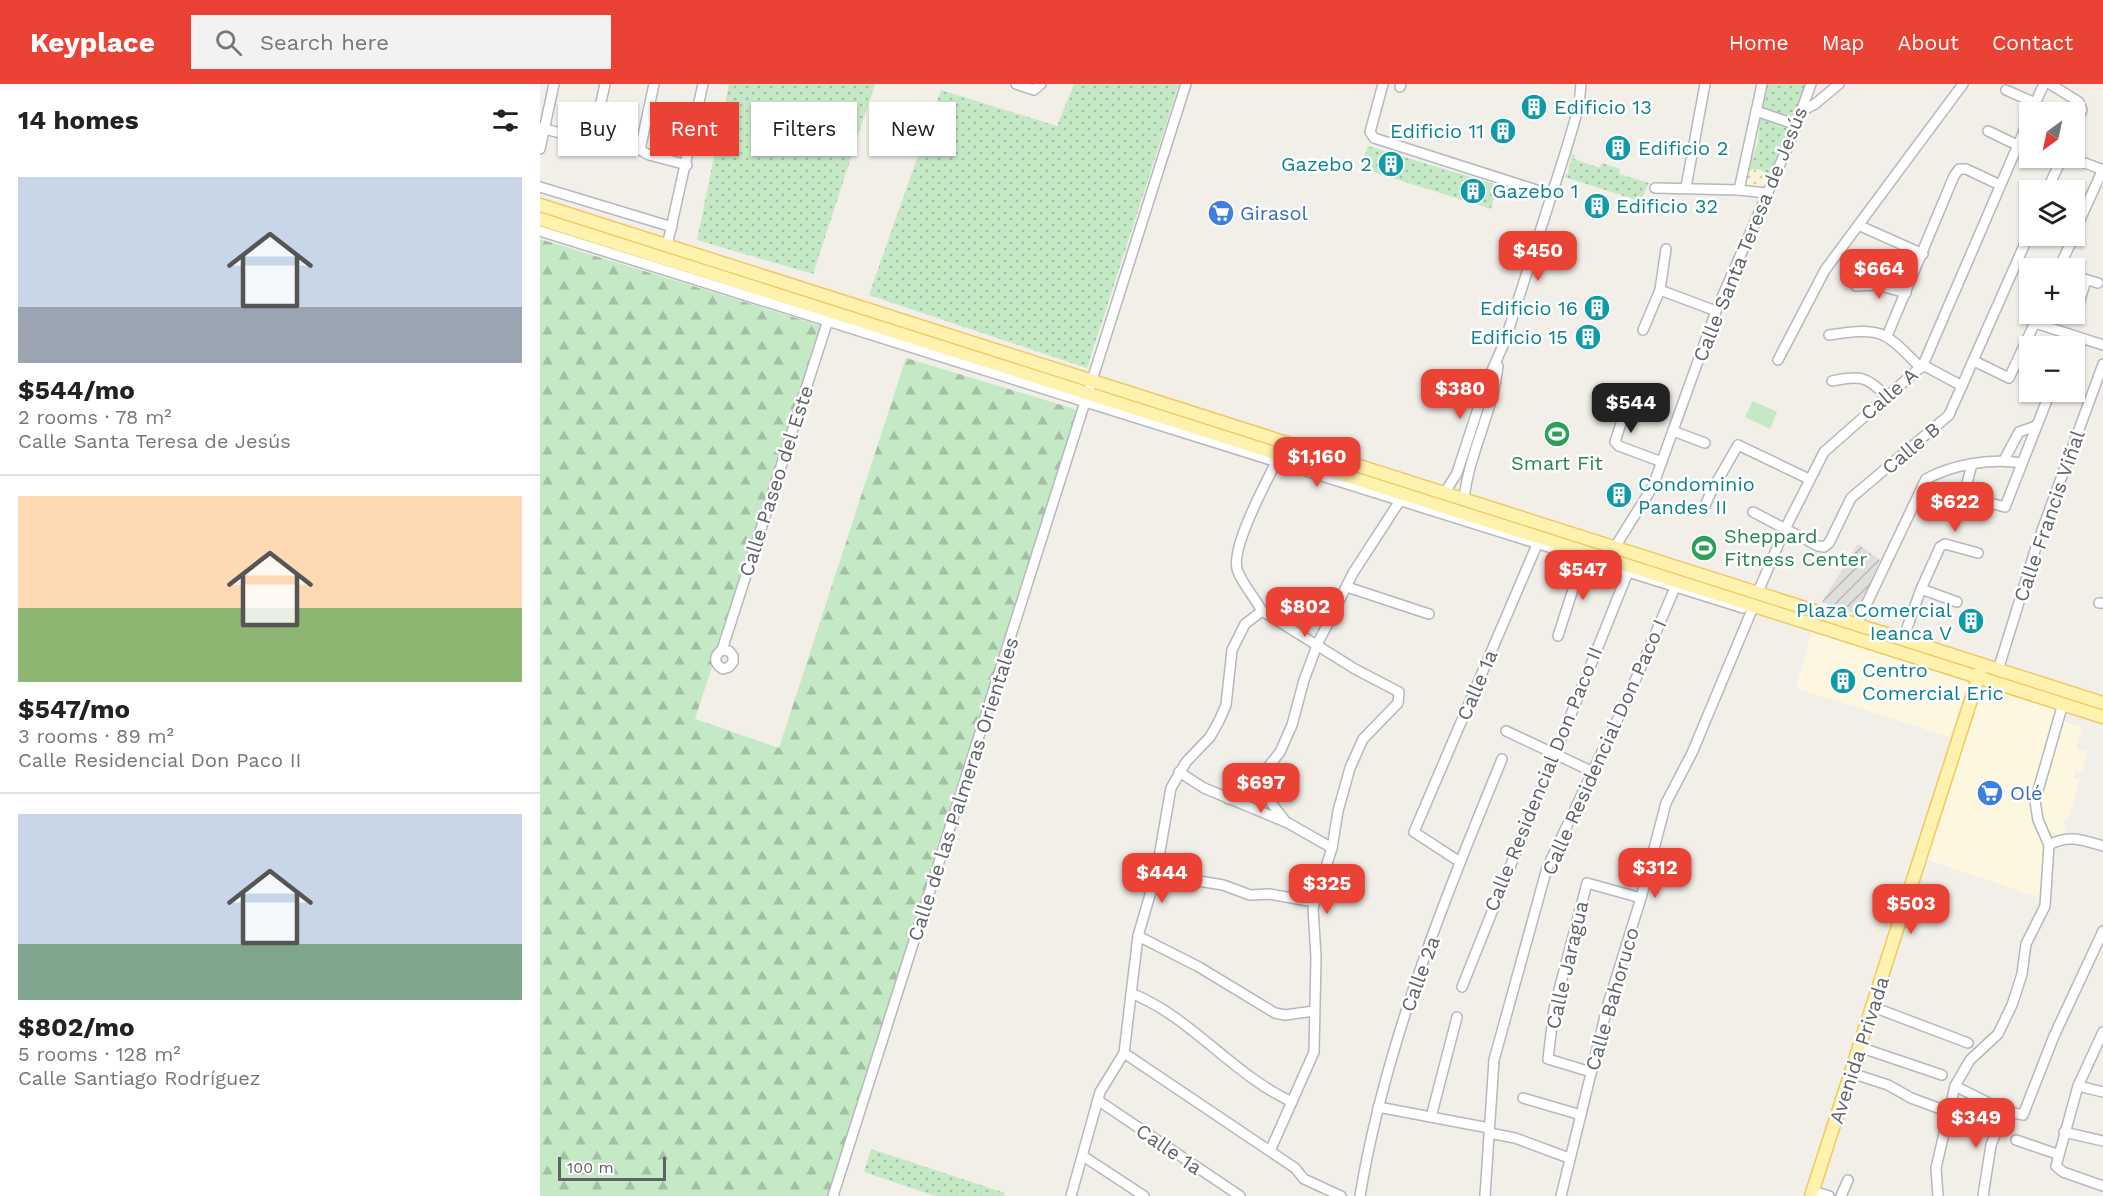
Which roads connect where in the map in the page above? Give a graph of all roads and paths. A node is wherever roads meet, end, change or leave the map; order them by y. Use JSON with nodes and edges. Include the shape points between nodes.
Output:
{"nodes":[{"id":1,"x":554,"y":84,"type":"edge"},
{"id":2,"x":605,"y":84,"type":"edge"},
{"id":3,"x":654,"y":84,"type":"edge"},
{"id":4,"x":704,"y":84,"type":"edge"},
{"id":5,"x":1016,"y":84,"type":"edge"},
{"id":6,"x":1186,"y":84,"type":"edge"},
{"id":7,"x":1383,"y":84,"type":"edge"},
{"id":8,"x":1581,"y":84,"type":"edge"},
{"id":9,"x":1706,"y":84,"type":"edge"},
{"id":10,"x":1762,"y":84,"type":"edge"},
{"id":11,"x":1811,"y":84,"type":"edge"},
{"id":12,"x":1839,"y":84,"type":"edge"},
{"id":13,"x":1963,"y":84,"type":"edge"},
{"id":14,"x":2044,"y":84,"type":"edge"},
{"id":15,"x":2050,"y":84,"type":"edge"},
{"id":16,"x":1039,"y":86,"type":"edge"},
{"id":17,"x":2006,"y":90,"type":"dead end"},
{"id":18,"x":2024,"y":102,"type":"edge"},
{"id":19,"x":2036,"y":102,"type":"edge"},
{"id":20,"x":2079,"y":102,"type":"edge"},
{"id":21,"x":1756,"y":111,"type":"junction"},
{"id":22,"x":1802,"y":111,"type":"junction"},
{"id":23,"x":1797,"y":124,"type":"junction"},
{"id":24,"x":542,"y":129,"type":"edge"},
{"id":25,"x":1988,"y":131,"type":"dead end"},
{"id":26,"x":2018,"y":145,"type":"joint"},
{"id":27,"x":540,"y":149,"type":"edge"},
{"id":28,"x":2085,"y":163,"type":"edge"},
{"id":29,"x":687,"y":165,"type":"junction"},
{"id":30,"x":2103,"y":170,"type":"edge"},
{"id":31,"x":2000,"y":185,"type":"junction"},
{"id":32,"x":540,"y":187,"type":"edge"},
{"id":33,"x":1686,"y":187,"type":"junction"},
{"id":34,"x":1655,"y":188,"type":"dead end"},
{"id":35,"x":1739,"y":190,"type":"junction"},
{"id":36,"x":1766,"y":193,"type":"junction"},
{"id":37,"x":1552,"y":195,"type":"junction"},
{"id":38,"x":540,"y":205,"type":"edge"},
{"id":39,"x":2085,"y":210,"type":"edge"},
{"id":40,"x":540,"y":219,"type":"edge"},
{"id":41,"x":1858,"y":225,"type":"junction"},
{"id":42,"x":672,"y":227,"type":"junction"},
{"id":43,"x":540,"y":231,"type":"edge"},
{"id":44,"x":667,"y":246,"type":"junction"},
{"id":45,"x":2024,"y":246,"type":"edge"},
{"id":46,"x":1666,"y":249,"type":"dead end"},
{"id":47,"x":1923,"y":254,"type":"junction"},
{"id":48,"x":2086,"y":280,"type":"joint"},
{"id":49,"x":2085,"y":283,"type":"edge"},
{"id":50,"x":2098,"y":283,"type":"dead end"},
{"id":51,"x":1856,"y":286,"type":"dead end"},
{"id":52,"x":1660,"y":290,"type":"junction"},
{"id":53,"x":1905,"y":293,"type":"junction"},
{"id":54,"x":1716,"y":311,"type":"junction"},
{"id":55,"x":829,"y":316,"type":"junction"},
{"id":56,"x":2034,"y":324,"type":"edge"},
{"id":57,"x":2052,"y":324,"type":"edge"},
{"id":58,"x":1643,"y":330,"type":"dead end"},
{"id":59,"x":1829,"y":336,"type":"dead end"},
{"id":60,"x":1887,"y":336,"type":"junction"},
{"id":61,"x":2103,"y":345,"type":"edge"},
{"id":62,"x":1778,"y":360,"type":"dead end"},
{"id":63,"x":1974,"y":360,"type":"junction"},
{"id":64,"x":2018,"y":361,"type":"joint"},
{"id":65,"x":2103,"y":364,"type":"edge"},
{"id":66,"x":1922,"y":367,"type":"junction"},
{"id":67,"x":1832,"y":381,"type":"dead end"},
{"id":68,"x":1092,"y":382,"type":"junction"},
{"id":69,"x":1491,"y":385,"type":"junction"},
{"id":70,"x":1962,"y":386,"type":"junction"},
{"id":71,"x":1631,"y":392,"type":"dead end"},
{"id":72,"x":1886,"y":396,"type":"junction"},
{"id":73,"x":1088,"y":398,"type":"junction"},
{"id":74,"x":2046,"y":402,"type":"edge"},
{"id":75,"x":2036,"y":426,"type":"junction"},
{"id":76,"x":1673,"y":431,"type":"junction"},
{"id":77,"x":1705,"y":443,"type":"dead end"},
{"id":78,"x":1278,"y":458,"type":"junction"},
{"id":79,"x":2004,"y":460,"type":"junction"},
{"id":80,"x":1662,"y":462,"type":"junction"},
{"id":81,"x":1972,"y":464,"type":"junction"},
{"id":82,"x":2022,"y":464,"type":"junction"},
{"id":83,"x":1809,"y":479,"type":"junction"},
{"id":84,"x":1923,"y":485,"type":"junction"},
{"id":85,"x":1444,"y":494,"type":"junction"},
{"id":86,"x":1964,"y":495,"type":"junction"},
{"id":87,"x":1402,"y":497,"type":"junction"},
{"id":88,"x":1464,"y":500,"type":"junction"},
{"id":89,"x":1704,"y":508,"type":"dead end"},
{"id":90,"x":1753,"y":512,"type":"dead end"},
{"id":91,"x":1785,"y":529,"type":"junction"},
{"id":92,"x":1538,"y":541,"type":"junction"},
{"id":93,"x":1615,"y":547,"type":"junction"},
{"id":94,"x":1978,"y":552,"type":"dead end"},
{"id":95,"x":1583,"y":558,"type":"junction"},
{"id":96,"x":1628,"y":572,"type":"junction"},
{"id":97,"x":1676,"y":584,"type":"junction"},
{"id":98,"x":1347,"y":587,"type":"junction"},
{"id":99,"x":1921,"y":589,"type":"junction"},
{"id":100,"x":1758,"y":592,"type":"junction"},
{"id":101,"x":1957,"y":602,"type":"dead end"},
{"id":102,"x":1753,"y":608,"type":"junction"},
{"id":103,"x":1262,"y":611,"type":"junction"},
{"id":104,"x":1429,"y":614,"type":"dead end"},
{"id":105,"x":1857,"y":624,"type":"junction"},
{"id":106,"x":1558,"y":636,"type":"dead end"},
{"id":107,"x":1903,"y":639,"type":"junction"},
{"id":108,"x":1318,"y":643,"type":"junction"},
{"id":109,"x":722,"y":651,"type":"dead end"},
{"id":110,"x":1998,"y":669,"type":"junction"},
{"id":111,"x":1979,"y":673,"type":"junction"},
{"id":112,"x":2103,"y":703,"type":"edge"},
{"id":113,"x":2062,"y":707,"type":"junction"},
{"id":114,"x":2103,"y":719,"type":"edge"},
{"id":115,"x":1506,"y":731,"type":"dead end"},
{"id":116,"x":1554,"y":754,"type":"junction"},
{"id":117,"x":1502,"y":759,"type":"dead end"},
{"id":118,"x":1179,"y":771,"type":"junction"},
{"id":119,"x":1591,"y":771,"type":"junction"},
{"id":120,"x":1258,"y":786,"type":"junction"},
{"id":121,"x":1228,"y":799,"type":"junction"},
{"id":122,"x":1288,"y":823,"type":"junction"},
{"id":123,"x":2049,"y":844,"type":"junction"},
{"id":124,"x":2103,"y":846,"type":"edge"},
{"id":125,"x":1332,"y":848,"type":"junction"},
{"id":126,"x":1460,"y":862,"type":"junction"},
{"id":127,"x":1156,"y":874,"type":"junction"},
{"id":128,"x":1641,"y":898,"type":"junction"},
{"id":129,"x":1314,"y":902,"type":"junction"},
{"id":130,"x":2103,"y":931,"type":"edge"},
{"id":131,"x":1138,"y":936,"type":"junction"},
{"id":132,"x":1462,"y":987,"type":"dead end"},
{"id":133,"x":1131,"y":993,"type":"junction"},
{"id":134,"x":1873,"y":1007,"type":"junction"},
{"id":135,"x":1314,"y":1011,"type":"junction"},
{"id":136,"x":1457,"y":1017,"type":"dead end"},
{"id":137,"x":2103,"y":1032,"type":"edge"},
{"id":138,"x":1968,"y":1043,"type":"dead end"},
{"id":139,"x":2100,"y":1043,"type":"edge"},
{"id":140,"x":1859,"y":1047,"type":"junction"},
{"id":141,"x":1124,"y":1053,"type":"junction"},
{"id":142,"x":1591,"y":1072,"type":"junction"},
{"id":143,"x":1851,"y":1073,"type":"junction"},
{"id":144,"x":1942,"y":1075,"type":"dead end"},
{"id":145,"x":1955,"y":1086,"type":"junction"},
{"id":146,"x":2078,"y":1086,"type":"junction"},
{"id":147,"x":2103,"y":1092,"type":"edge"},
{"id":148,"x":1523,"y":1098,"type":"dead end"},
{"id":149,"x":1099,"y":1101,"type":"junction"},
{"id":150,"x":1292,"y":1101,"type":"junction"},
{"id":151,"x":1378,"y":1107,"type":"junction"},
{"id":152,"x":1938,"y":1108,"type":"dead end"},
{"id":153,"x":2005,"y":1112,"type":"junction"},
{"id":154,"x":1581,"y":1115,"type":"junction"},
{"id":155,"x":1431,"y":1117,"type":"junction"},
{"id":156,"x":1489,"y":1131,"type":"junction"},
{"id":157,"x":2064,"y":1132,"type":"junction"},
{"id":158,"x":2016,"y":1140,"type":"dead end"},
{"id":159,"x":2103,"y":1141,"type":"edge"},
{"id":160,"x":1270,"y":1151,"type":"junction"},
{"id":161,"x":2057,"y":1154,"type":"junction"},
{"id":162,"x":1083,"y":1156,"type":"junction"},
{"id":163,"x":1569,"y":1158,"type":"junction"},
{"id":164,"x":1848,"y":1180,"type":"dead end"},
{"id":165,"x":2103,"y":1186,"type":"edge"},
{"id":166,"x":1812,"y":1194,"type":"edge"},
{"id":167,"x":833,"y":1196,"type":"edge"},
{"id":168,"x":1071,"y":1196,"type":"edge"},
{"id":169,"x":1144,"y":1196,"type":"edge"},
{"id":170,"x":1240,"y":1196,"type":"edge"},
{"id":171,"x":1341,"y":1196,"type":"edge"},
{"id":172,"x":1360,"y":1196,"type":"edge"},
{"id":173,"x":1485,"y":1196,"type":"edge"},
{"id":174,"x":1561,"y":1196,"type":"edge"},
{"id":175,"x":1829,"y":1196,"type":"edge"},
{"id":176,"x":1841,"y":1196,"type":"edge"},
{"id":177,"x":1938,"y":1196,"type":"edge"},
{"id":178,"x":1983,"y":1196,"type":"edge"}],
"edges":[{"from":1,"to":24,"type":"street"},
{"from":2,"to":24,"type":"street","via":[[591,137]]},
{"from":3,"to":29,"type":"street","via":[[640,150]]},
{"from":4,"to":29,"type":"street"},
{"from":5,"to":16,"type":"street"},
{"from":6,"to":68,"type":"street","name":"Calle de las Palmeras Orientales"},
{"from":7,"to":37,"type":"street","via":[[1370,132],[1374,138]]},
{"from":8,"to":37,"type":"street","via":[[1579,106]]},
{"from":9,"to":33,"type":"street"},
{"from":10,"to":21,"type":"street"},
{"from":11,"to":22,"type":"street","name":"Calle Santa Teresa de Jesús"},
{"from":12,"to":22,"type":"street"},
{"from":13,"to":41,"type":"street"},
{"from":14,"to":19,"type":"street"},
{"from":15,"to":20,"type":"street"},
{"from":17,"to":18,"type":"street"},
{"from":21,"to":23,"type":"street"},
{"from":21,"to":35,"type":"street"},
{"from":22,"to":23,"type":"street","name":"Calle Santa Teresa de Jesús"},
{"from":23,"to":36,"type":"street","name":"Calle Santa Teresa de Jesús"},
{"from":24,"to":27,"type":"street"},
{"from":25,"to":26,"type":"street"},
{"from":26,"to":31,"type":"street","name":"Calle A"},
{"from":28,"to":30,"type":"street"},
{"from":29,"to":42,"type":"street"},
{"from":30,"to":39,"type":"street"},
{"from":31,"to":47,"type":"street","via":[[1959,169]]},
{"from":31,"to":66,"type":"street","name":"Calle A"},
{"from":32,"to":42,"type":"street"},
{"from":33,"to":34,"type":"street"},
{"from":33,"to":35,"type":"street"},
{"from":35,"to":36,"type":"street"},
{"from":36,"to":54,"type":"street","name":"Calle Santa Teresa de Jesús"},
{"from":37,"to":69,"type":"street"},
{"from":38,"to":44,"type":"main road"},
{"from":40,"to":55,"type":"main road"},
{"from":41,"to":47,"type":"street"},
{"from":41,"to":62,"type":"street","via":[[1817,284]]},
{"from":42,"to":44,"type":"street"},
{"from":43,"to":55,"type":"street"},
{"from":44,"to":68,"type":"main road"},
{"from":45,"to":63,"type":"street","name":"Calle B"},
{"from":46,"to":52,"type":"street"},
{"from":47,"to":53,"type":"street"},
{"from":48,"to":49,"type":"street"},
{"from":48,"to":50,"type":"street"},
{"from":51,"to":53,"type":"street","via":[[1877,285]]},
{"from":52,"to":54,"type":"street"},
{"from":52,"to":58,"type":"street"},
{"from":53,"to":60,"type":"street"},
{"from":54,"to":76,"type":"street","name":"Calle Santa Teresa de Jesús"},
{"from":55,"to":73,"type":"main road"},
{"from":55,"to":109,"type":"street","name":"Calle Paseo del Este"},
{"from":56,"to":64,"type":"street"},
{"from":57,"to":61,"type":"street"},
{"from":59,"to":60,"type":"street","via":[[1865,330]]},
{"from":60,"to":66,"type":"street"},
{"from":63,"to":64,"type":"street","via":[[2006,378]]},
{"from":63,"to":70,"type":"street","name":"Calle B"},
{"from":65,"to":110,"type":"street","name":"Calle Francis Viñal","via":[[2037,544]]},
{"from":66,"to":70,"type":"street"},
{"from":66,"to":72,"type":"street","name":"Calle A"},
{"from":67,"to":72,"type":"street","via":[[1863,378]]},
{"from":68,"to":73,"type":"street","name":"Calle de las Palmeras Orientales"},
{"from":68,"to":85,"type":"main road"},
{"from":69,"to":85,"type":"street","via":[[1457,473]]},
{"from":69,"to":88,"type":"street"},
{"from":70,"to":91,"type":"street","name":"Calle B","via":[[1949,415],[1851,498],[1829,543],[1824,547]]},
{"from":71,"to":80,"type":"street","via":[[1615,442]]},
{"from":72,"to":83,"type":"street","name":"Calle A","via":[[1824,452]]},
{"from":73,"to":78,"type":"main road"},
{"from":73,"to":167,"type":"street","name":"Calle de las Palmeras Orientales"},
{"from":74,"to":75,"type":"street"},
{"from":75,"to":79,"type":"street","via":[[2019,432]]},
{"from":75,"to":82,"type":"street"},
{"from":76,"to":77,"type":"street"},
{"from":76,"to":80,"type":"street","name":"Calle Santa Teresa de Jesús"},
{"from":78,"to":87,"type":"main road"},
{"from":78,"to":103,"type":"street","via":[[1234,558],[1237,572]]},
{"from":79,"to":81,"type":"street"},
{"from":79,"to":82,"type":"street"},
{"from":80,"to":93,"type":"street","name":"Calle Santa Teresa de Jesús","via":[[1653,486]]},
{"from":81,"to":84,"type":"street","via":[[1929,478]]},
{"from":81,"to":86,"type":"street"},
{"from":82,"to":86,"type":"street","via":[[2005,507]]},
{"from":83,"to":89,"type":"street","via":[[1738,445]]},
{"from":83,"to":91,"type":"street","name":"Calle A"},
{"from":84,"to":86,"type":"street"},
{"from":84,"to":105,"type":"street"},
{"from":85,"to":88,"type":"main road"},
{"from":87,"to":92,"type":"main road"},
{"from":87,"to":98,"type":"street"},
{"from":88,"to":93,"type":"main road"},
{"from":90,"to":91,"type":"street","name":"Calle B"},
{"from":91,"to":100,"type":"street","name":"Calle A"},
{"from":92,"to":95,"type":"street"},
{"from":92,"to":97,"type":"main road"},
{"from":92,"to":126,"type":"street","name":"Calle 1a","via":[[1414,832]]},
{"from":93,"to":100,"type":"main road"},
{"from":94,"to":99,"type":"street","via":[[1942,544]]},
{"from":95,"to":96,"type":"street"},
{"from":95,"to":106,"type":"street"},
{"from":96,"to":97,"type":"street"},
{"from":96,"to":116,"type":"street","name":"Calle Residencial Don Paco II"},
{"from":97,"to":102,"type":"main road"},
{"from":97,"to":119,"type":"street","name":"Calle Residencial Don Paco I","via":[[1628,697]]},
{"from":98,"to":104,"type":"street"},
{"from":98,"to":108,"type":"street"},
{"from":99,"to":101,"type":"street"},
{"from":99,"to":107,"type":"street"},
{"from":100,"to":105,"type":"main road"},
{"from":102,"to":111,"type":"main road"},
{"from":102,"to":128,"type":"street","name":"Calle Bahoruco","via":[[1692,753],[1666,803]]},
{"from":103,"to":108,"type":"street"},
{"from":103,"to":118,"type":"street","via":[[1245,624],[1232,650],[1226,705],[1219,721]]},
{"from":105,"to":107,"type":"main road"},
{"from":107,"to":111,"type":"main road"},
{"from":108,"to":120,"type":"street","via":[[1292,725]]},
{"from":108,"to":125,"type":"street","via":[[1355,669],[1399,692],[1398,703],[1363,739],[1350,768]]},
{"from":110,"to":111,"type":"main road"},
{"from":110,"to":112,"type":"main road"},
{"from":111,"to":113,"type":"street"},
{"from":111,"to":114,"type":"main road"},
{"from":111,"to":134,"type":"main road","name":"Avenida Privada"},
{"from":113,"to":114,"type":"street"},
{"from":113,"to":123,"type":"street","via":[[2035,801],[2038,820]]},
{"from":115,"to":116,"type":"street"},
{"from":116,"to":119,"type":"street"},
{"from":116,"to":132,"type":"street","name":"Calle Residencial Don Paco II"},
{"from":117,"to":126,"type":"street","name":"Calle 2a"},
{"from":118,"to":121,"type":"street"},
{"from":118,"to":127,"type":"street","via":[[1171,788]]},
{"from":119,"to":156,"type":"street","name":"Calle Residencial Don Paco I","via":[[1547,868],[1494,1060]]},
{"from":120,"to":121,"type":"street","via":[[1245,795]]},
{"from":120,"to":122,"type":"street"},
{"from":121,"to":122,"type":"street"},
{"from":122,"to":125,"type":"street"},
{"from":123,"to":124,"type":"street","via":[[2076,837]]},
{"from":123,"to":145,"type":"street","via":[[2044,906],[2026,944],[2012,1005],[1998,1034],[1970,1060]]},
{"from":125,"to":129,"type":"street"},
{"from":126,"to":151,"type":"street","name":"Calle 2a","via":[[1392,1051]]},
{"from":127,"to":129,"type":"street","via":[[1223,885],[1250,895],[1269,894]]},
{"from":127,"to":131,"type":"street"},
{"from":128,"to":142,"type":"street","name":"Calle Bahoruco"},
{"from":128,"to":142,"type":"street","name":"Calle Jaragua","via":[[1587,883],[1554,1009],[1548,1059]]},
{"from":129,"to":135,"type":"street"},
{"from":130,"to":153,"type":"street","via":[[2020,1116]]},
{"from":131,"to":133,"type":"street"},
{"from":131,"to":135,"type":"street","via":[[1275,1013]]},
{"from":133,"to":141,"type":"street"},
{"from":133,"to":150,"type":"street","via":[[1155,1003],[1246,1075]]},
{"from":134,"to":138,"type":"street"},
{"from":134,"to":140,"type":"main road","name":"Avenida Privada"},
{"from":135,"to":150,"type":"street","via":[[1313,1056]]},
{"from":136,"to":155,"type":"street"},
{"from":137,"to":139,"type":"street"},
{"from":139,"to":146,"type":"street"},
{"from":140,"to":143,"type":"main road","name":"Avenida Privada"},
{"from":140,"to":144,"type":"street"},
{"from":141,"to":149,"type":"street","via":[[1104,1083]]},
{"from":141,"to":160,"type":"street"},
{"from":142,"to":154,"type":"street","name":"Calle Bahoruco"},
{"from":143,"to":152,"type":"street"},
{"from":143,"to":166,"type":"main road","name":"Avenida Privada"},
{"from":145,"to":153,"type":"street"},
{"from":145,"to":177,"type":"street","via":[[1935,1168]]},
{"from":146,"to":147,"type":"street"},
{"from":146,"to":157,"type":"street"},
{"from":148,"to":154,"type":"street"},
{"from":149,"to":162,"type":"street"},
{"from":149,"to":170,"type":"street","name":"Calle 1a"},
{"from":150,"to":160,"type":"street"},
{"from":151,"to":155,"type":"street"},
{"from":151,"to":172,"type":"street","name":"Calle 2a"},
{"from":153,"to":178,"type":"street","via":[[1989,1152]]},
{"from":154,"to":163,"type":"street","name":"Calle Bahoruco"},
{"from":155,"to":156,"type":"street"},
{"from":156,"to":163,"type":"street"},
{"from":156,"to":173,"type":"street","name":"Calle Residencial Don Paco I"},
{"from":157,"to":159,"type":"street"},
{"from":157,"to":161,"type":"street"},
{"from":158,"to":161,"type":"street"},
{"from":160,"to":171,"type":"street","via":[[1304,1179]]},
{"from":161,"to":165,"type":"street","via":[[2056,1166],[2063,1172]]},
{"from":162,"to":168,"type":"street"},
{"from":162,"to":169,"type":"street"},
{"from":163,"to":174,"type":"street","name":"Calle Bahoruco"},
{"from":164,"to":176,"type":"street"},
{"from":166,"to":175,"type":"street"}]}
